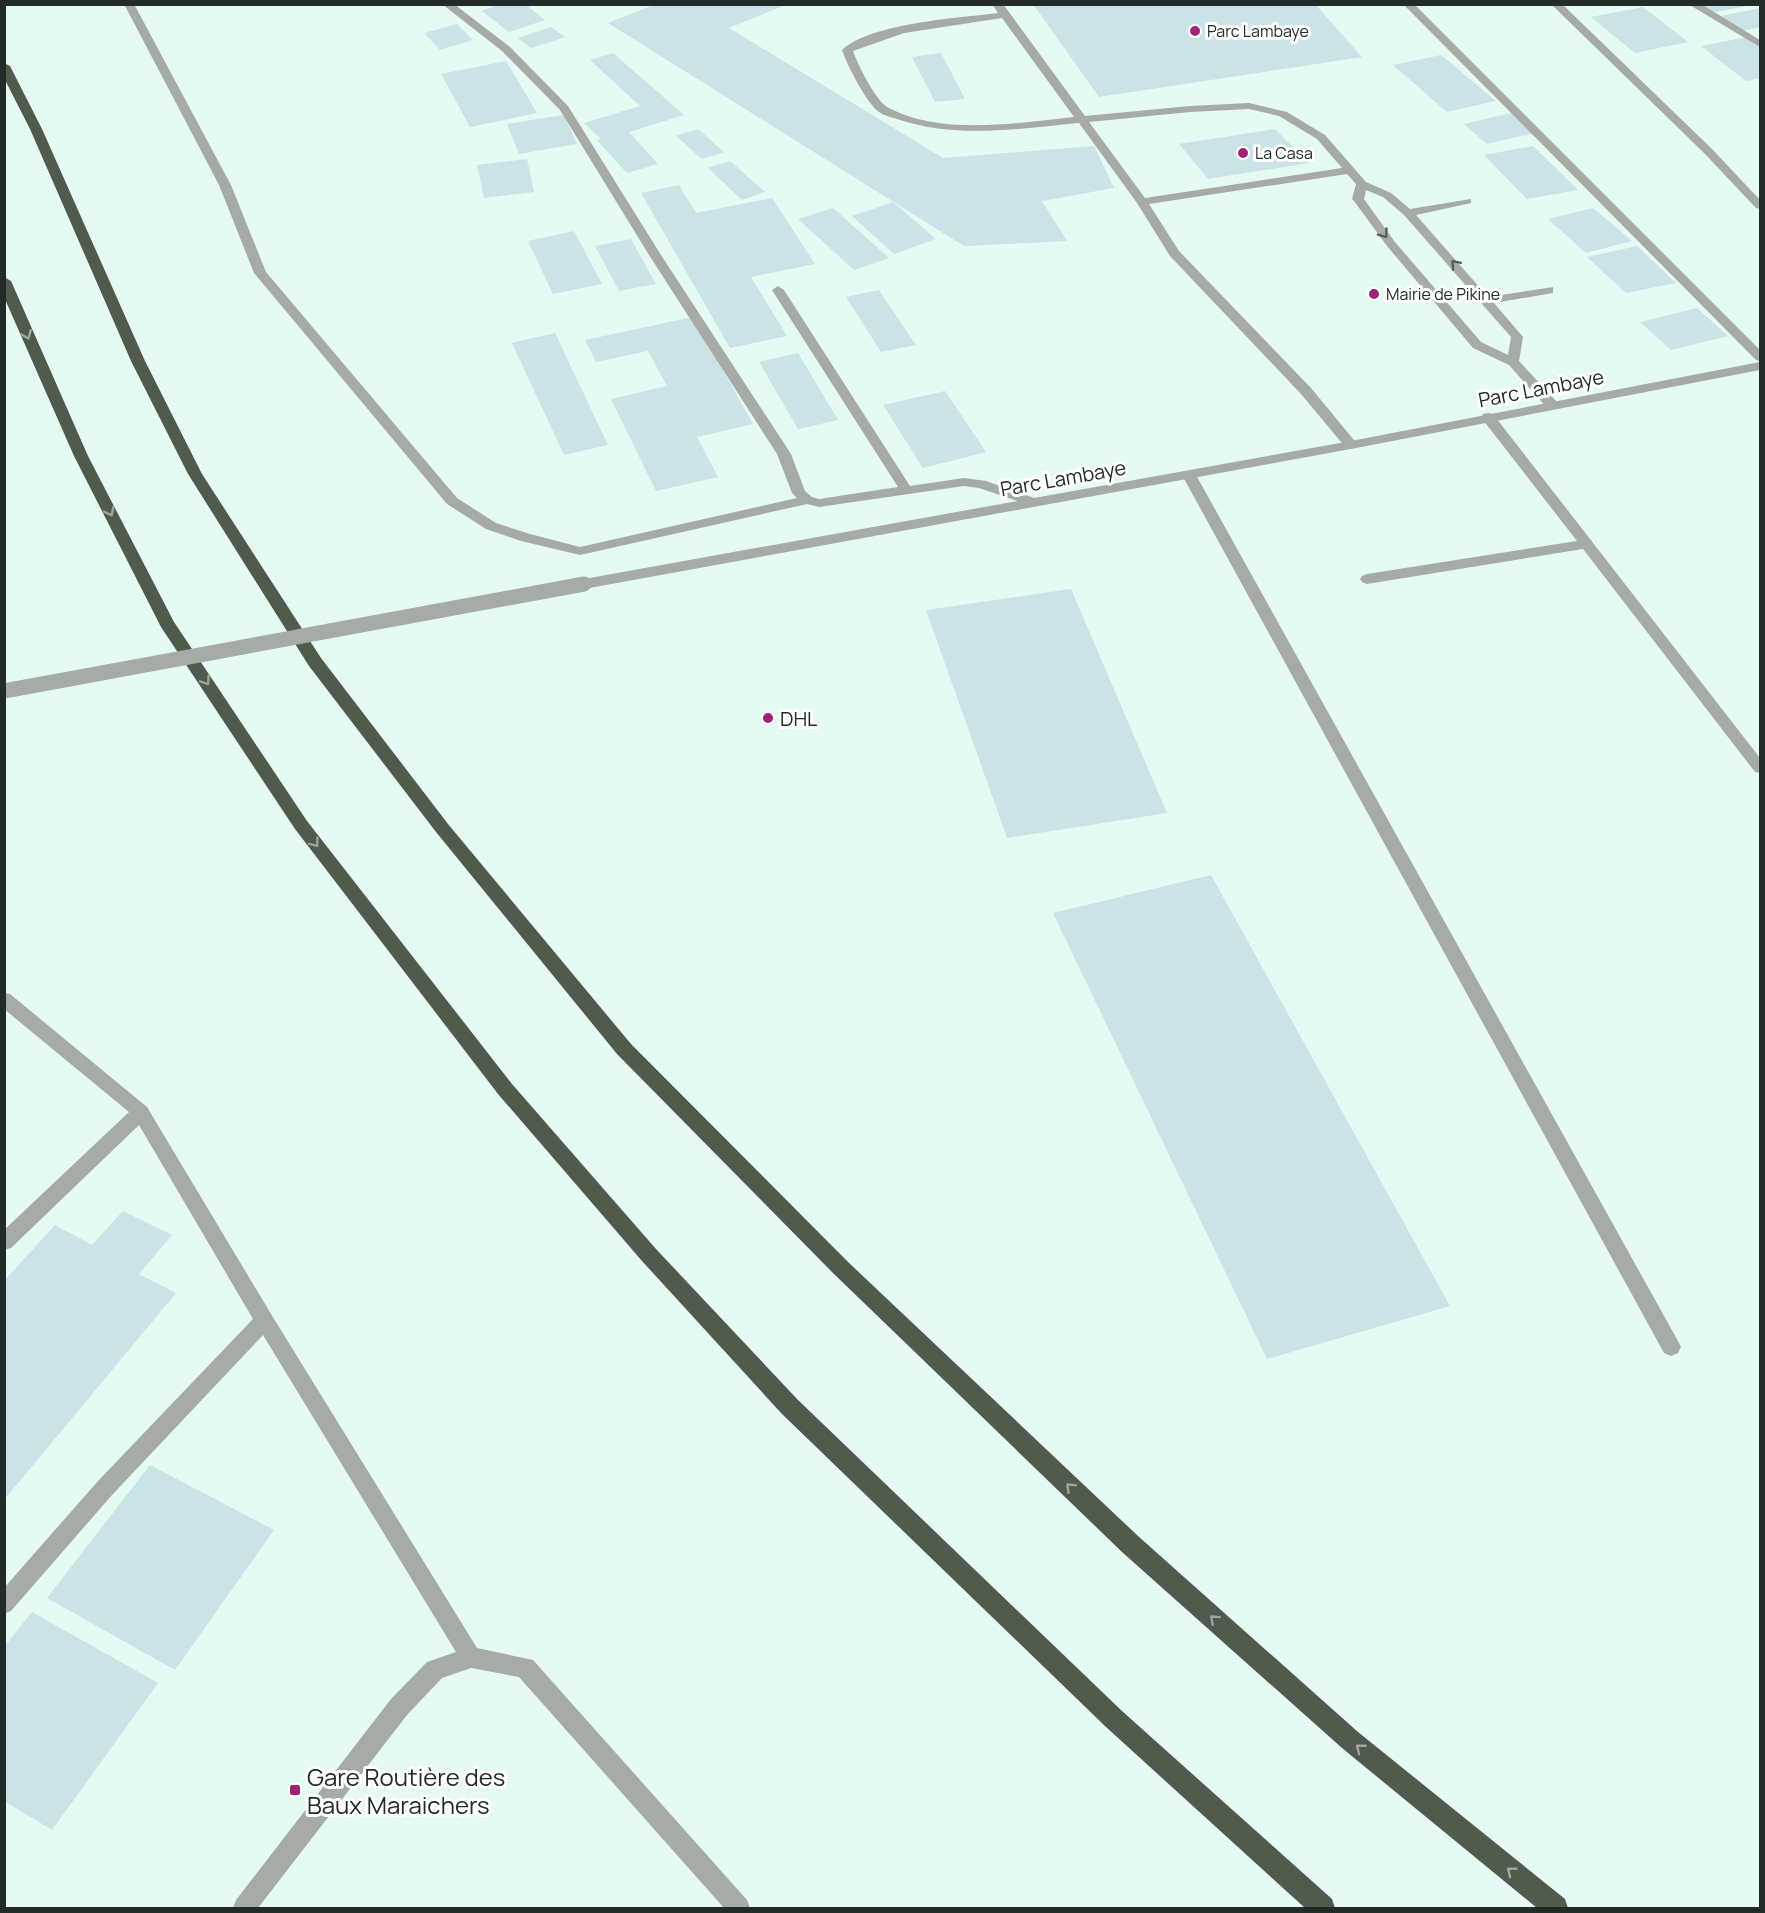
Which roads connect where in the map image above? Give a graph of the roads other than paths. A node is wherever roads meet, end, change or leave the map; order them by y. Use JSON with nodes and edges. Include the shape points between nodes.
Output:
{"nodes":[{"id":1,"x":129,"y":4,"type":"edge"},
{"id":2,"x":447,"y":4,"type":"edge"},
{"id":3,"x":997,"y":4,"type":"edge"},
{"id":4,"x":1408,"y":4,"type":"edge"},
{"id":5,"x":1556,"y":4,"type":"edge"},
{"id":6,"x":1693,"y":4,"type":"edge"},
{"id":7,"x":1004,"y":15,"type":"junction"},
{"id":8,"x":1761,"y":44,"type":"edge"},
{"id":9,"x":4,"y":66,"type":"edge"},
{"id":10,"x":1082,"y":119,"type":"junction"},
{"id":11,"x":1349,"y":170,"type":"junction"},
{"id":12,"x":1362,"y":184,"type":"junction"},
{"id":13,"x":1467,"y":201,"type":"dead end"},
{"id":14,"x":1142,"y":202,"type":"junction"},
{"id":15,"x":1761,"y":206,"type":"edge"},
{"id":16,"x":1408,"y":213,"type":"junction"},
{"id":17,"x":4,"y":281,"type":"edge"},
{"id":18,"x":778,"y":290,"type":"dead end"},
{"id":19,"x":1549,"y":290,"type":"dead end"},
{"id":20,"x":1487,"y":301,"type":"junction"},
{"id":21,"x":1761,"y":357,"type":"edge"},
{"id":22,"x":1513,"y":362,"type":"junction"},
{"id":23,"x":1761,"y":366,"type":"edge"},
{"id":24,"x":1553,"y":406,"type":"junction"},
{"id":25,"x":1488,"y":417,"type":"junction"},
{"id":26,"x":1351,"y":446,"type":"junction"},
{"id":27,"x":1189,"y":475,"type":"junction"},
{"id":28,"x":906,"y":489,"type":"junction"},
{"id":29,"x":807,"y":500,"type":"junction"},
{"id":30,"x":1035,"y":503,"type":"junction"},
{"id":31,"x":1586,"y":544,"type":"junction"},
{"id":32,"x":1367,"y":579,"type":"dead end"},
{"id":33,"x":4,"y":691,"type":"edge"},
{"id":34,"x":1761,"y":768,"type":"edge"},
{"id":35,"x":4,"y":999,"type":"edge"},
{"id":36,"x":141,"y":1112,"type":"junction"},
{"id":37,"x":4,"y":1242,"type":"edge"},
{"id":38,"x":264,"y":1320,"type":"junction"},
{"id":39,"x":1671,"y":1347,"type":"dead end"},
{"id":40,"x":4,"y":1604,"type":"edge"},
{"id":41,"x":471,"y":1657,"type":"junction"},
{"id":42,"x":244,"y":1908,"type":"edge"},
{"id":43,"x":739,"y":1908,"type":"edge"},
{"id":44,"x":1323,"y":1908,"type":"edge"},
{"id":45,"x":1556,"y":1908,"type":"edge"}],
"edges":[{"from":1,"to":29,"type":"street","via":[[225,185],[260,273],[452,501],[491,526],[580,551]]},
{"from":2,"to":29,"type":"street","via":[[506,49],[564,108],[784,454],[799,493]]},
{"from":3,"to":7,"type":"street"},
{"from":4,"to":21,"type":"street"},
{"from":5,"to":15,"type":"street"},
{"from":6,"to":8,"type":"street"},
{"from":7,"to":10,"type":"street"},
{"from":7,"to":10,"type":"street","via":[[909,29],[867,39],[847,50],[854,70],[883,110],[920,123],[950,128]]},
{"from":45,"to":9,"type":"highway","one_way":true,"via":[[1350,1740],[1130,1544],[841,1268],[624,1049],[442,828],[315,662],[195,474],[138,361],[36,129]]},
{"from":10,"to":11,"type":"street","via":[[1249,106],[1283,114],[1321,137]]},
{"from":10,"to":14,"type":"street"},
{"from":11,"to":12,"type":"street"},
{"from":11,"to":14,"type":"street"},
{"from":12,"to":16,"type":"street","via":[[1387,195]]},
{"from":12,"to":22,"type":"street","one_way":true,"via":[[1358,199],[1448,313],[1477,345]]},
{"from":13,"to":16,"type":"street"},
{"from":14,"to":26,"type":"street","via":[[1174,254],[1306,391]]},
{"from":20,"to":16,"type":"street","one_way":true},
{"from":17,"to":44,"type":"highway","one_way":true,"via":[[81,456],[167,623],[301,825],[505,1089],[790,1407],[1114,1719]]},
{"from":18,"to":28,"type":"street"},
{"from":19,"to":20,"type":"street"},
{"from":20,"to":22,"type":"street","via":[[1517,337]]},
{"from":22,"to":24,"type":"street"},
{"from":23,"to":24,"type":"street","name":"Parc Lambaye"},
{"from":24,"to":25,"type":"street","name":"Parc Lambaye"},
{"from":25,"to":26,"type":"street","name":"Parc Lambaye"},
{"from":25,"to":31,"type":"street"},
{"from":26,"to":27,"type":"street","name":"Parc Lambaye"},
{"from":27,"to":30,"type":"street","name":"Parc Lambaye"},
{"from":27,"to":39,"type":"street"},
{"from":28,"to":29,"type":"street","via":[[819,503]]},
{"from":28,"to":30,"type":"street","via":[[981,484]]},
{"from":30,"to":33,"type":"street","name":"Parc Lambaye","bridge":true},
{"from":31,"to":32,"type":"street"},
{"from":31,"to":34,"type":"street"},
{"from":35,"to":36,"type":"street"},
{"from":36,"to":37,"type":"street"},
{"from":36,"to":38,"type":"street"},
{"from":38,"to":40,"type":"street","via":[[105,1488]]},
{"from":38,"to":41,"type":"street"},
{"from":41,"to":42,"type":"street","via":[[435,1670],[399,1707]]},
{"from":41,"to":43,"type":"street","via":[[525,1668]]}]}
